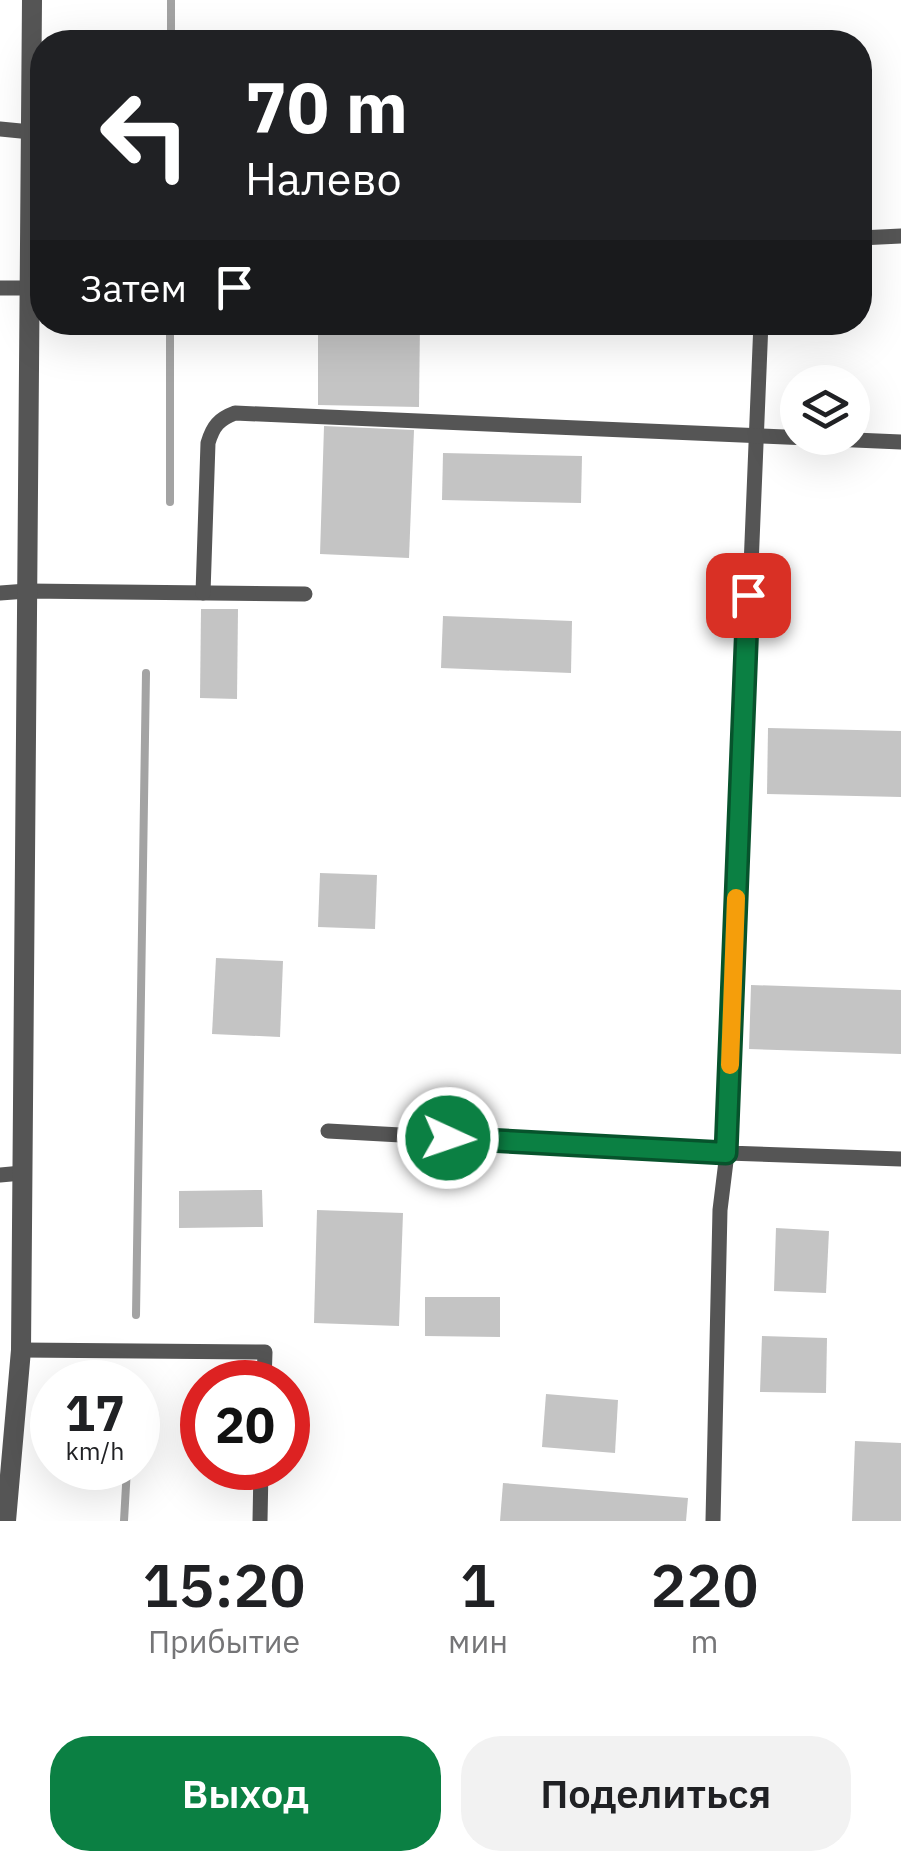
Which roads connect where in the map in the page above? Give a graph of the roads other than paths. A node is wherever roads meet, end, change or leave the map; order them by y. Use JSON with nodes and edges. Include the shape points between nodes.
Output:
{"nodes":[{"id":1,"x":32,"y":0,"type":"edge"},
{"id":2,"x":32,"y":30,"type":"edge"},
{"id":3,"x":0,"y":129,"type":"edge"},
{"id":4,"x":30,"y":132,"type":"edge"},
{"id":5,"x":901,"y":236,"type":"edge"},
{"id":6,"x":872,"y":237,"type":"edge"},
{"id":7,"x":0,"y":288,"type":"edge"},
{"id":8,"x":30,"y":288,"type":"joint"},
{"id":9,"x":760,"y":335,"type":"edge"},
{"id":10,"x":754,"y":436,"type":"junction"},
{"id":11,"x":901,"y":442,"type":"edge"},
{"id":12,"x":27,"y":591,"type":"junction"},
{"id":13,"x":0,"y":593,"type":"edge"},
{"id":14,"x":204,"y":593,"type":"junction"},
{"id":15,"x":305,"y":594,"type":"dead end"},
{"id":16,"x":328,"y":1131,"type":"dead end"},
{"id":17,"x":726,"y":1153,"type":"junction"},
{"id":18,"x":901,"y":1159,"type":"edge"},
{"id":19,"x":22,"y":1173,"type":"junction"},
{"id":20,"x":0,"y":1175,"type":"edge"},
{"id":21,"x":21,"y":1350,"type":"junction"},
{"id":22,"x":265,"y":1360,"type":"edge"},
{"id":23,"x":6,"y":1449,"type":"edge"},
{"id":24,"x":261,"y":1490,"type":"edge"},
{"id":25,"x":6,"y":1521,"type":"edge"},
{"id":26,"x":260,"y":1521,"type":"edge"},
{"id":27,"x":713,"y":1521,"type":"edge"}],
"edges":[{"from":1,"to":2,"type":"street"},
{"from":3,"to":4,"type":"lane"},
{"from":5,"to":6,"type":"lane"},
{"from":7,"to":8,"type":"lane"},
{"from":8,"to":12,"type":"street"},
{"from":9,"to":10,"type":"lane"},
{"from":10,"to":11,"type":"lane"},
{"from":10,"to":14,"type":"lane","via":[[235,413],[221,418],[208,443]]},
{"from":10,"to":17,"type":"lane"},
{"from":12,"to":13,"type":"lane"},
{"from":12,"to":14,"type":"lane"},
{"from":12,"to":19,"type":"street"},
{"from":14,"to":15,"type":"lane"},
{"from":16,"to":17,"type":"lane"},
{"from":17,"to":18,"type":"lane"},
{"from":17,"to":27,"type":"lane"},
{"from":19,"to":20,"type":"lane"},
{"from":19,"to":21,"type":"street"},
{"from":21,"to":22,"type":"lane","via":[[265,1352]]},
{"from":21,"to":23,"type":"street"},
{"from":23,"to":25,"type":"street"},
{"from":24,"to":26,"type":"lane"}]}
